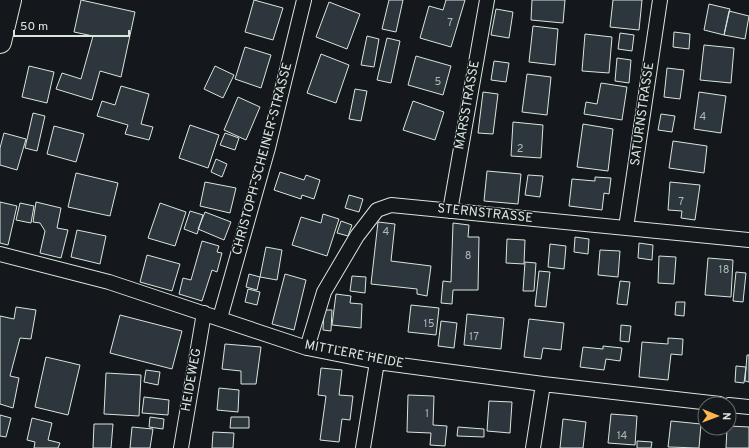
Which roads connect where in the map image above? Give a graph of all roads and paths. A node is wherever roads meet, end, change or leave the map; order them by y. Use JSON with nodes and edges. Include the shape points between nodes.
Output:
{"nodes":[{"id":1,"x":10,"y":0,"type":"edge"},
{"id":2,"x":304,"y":0,"type":"edge"},
{"id":3,"x":487,"y":0,"type":"edge"},
{"id":4,"x":660,"y":0,"type":"edge"},
{"id":5,"x":0,"y":42,"type":"edge"},
{"id":6,"x":450,"y":211,"type":"junction"},
{"id":7,"x":626,"y":228,"type":"junction"},
{"id":8,"x":749,"y":240,"type":"edge"},
{"id":9,"x":0,"y":254,"type":"edge"},
{"id":10,"x":204,"y":312,"type":"junction"},
{"id":11,"x":220,"y":318,"type":"junction"},
{"id":12,"x":307,"y":348,"type":"junction"},
{"id":13,"x":377,"y":362,"type":"junction"},
{"id":14,"x":543,"y":384,"type":"junction"},
{"id":15,"x":697,"y":401,"type":"edge"},
{"id":16,"x":737,"y":406,"type":"edge"},
{"id":17,"x":749,"y":407,"type":"edge"},
{"id":18,"x":180,"y":448,"type":"edge"},
{"id":19,"x":363,"y":448,"type":"edge"},
{"id":20,"x":533,"y":448,"type":"edge"}],
"edges":[{"from":1,"to":5,"type":"main road"},
{"from":2,"to":11,"type":"street","name":"CHRISTOPH-SCHEINER-STRASSE","via":[[268,148]]},
{"from":3,"to":6,"type":"street","name":"MARSSTRASSE"},
{"from":4,"to":7,"type":"street","name":"SATURNSTRASSE"},
{"from":6,"to":7,"type":"street","name":"STERNSTRASSE"},
{"from":6,"to":12,"type":"street","name":"STERNSTRASSE","via":[[391,205],[377,210],[357,236],[324,292]]},
{"from":7,"to":8,"type":"street","name":"STERNSTRASSE"},
{"from":9,"to":10,"type":"street","name":"MITTLERE HEIDE","via":[[109,282]]},
{"from":10,"to":11,"type":"street","name":"MITTLERE HEIDE"},
{"from":10,"to":18,"type":"street","name":"HEIDEWEG"},
{"from":11,"to":12,"type":"street","name":"MITTLERE HEIDE"},
{"from":12,"to":13,"type":"street","name":"MITTLERE HEIDE"},
{"from":13,"to":14,"type":"street","name":"MITTLERE HEIDE"},
{"from":13,"to":19,"type":"street"},
{"from":14,"to":15,"type":"street","name":"MITTLERE HEIDE"},
{"from":14,"to":20,"type":"street"},
{"from":16,"to":17,"type":"street"}]}
